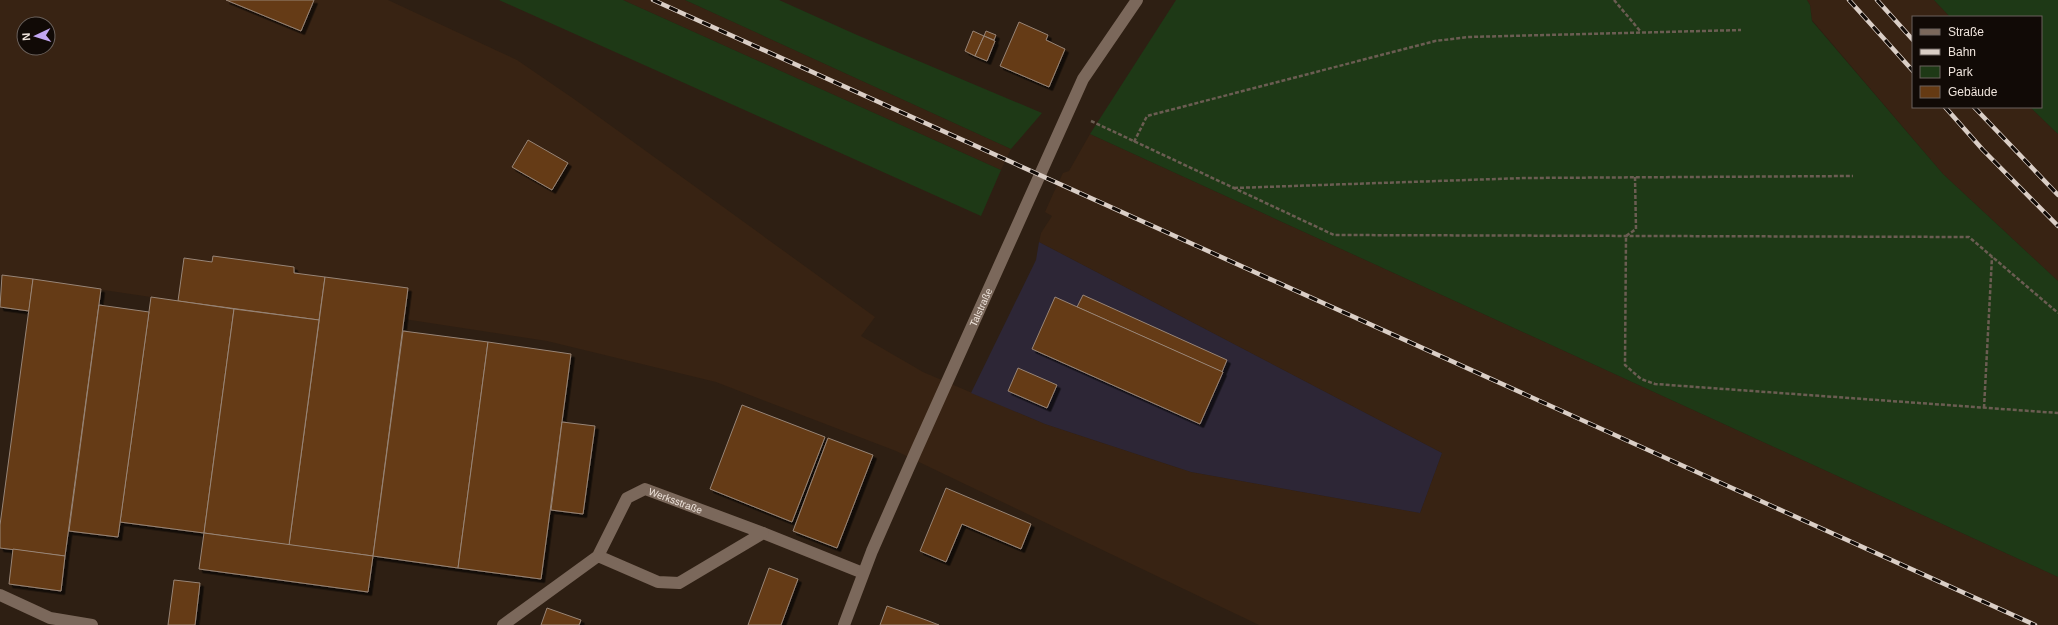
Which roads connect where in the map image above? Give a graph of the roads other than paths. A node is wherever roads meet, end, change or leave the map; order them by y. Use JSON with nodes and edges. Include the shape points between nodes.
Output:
{"nodes":[{"id":1,"x":1137,"y":0,"type":"edge"},
{"id":2,"x":763,"y":533,"type":"junction"},
{"id":3,"x":598,"y":556,"type":"junction"},
{"id":4,"x":863,"y":573,"type":"junction"},
{"id":5,"x":0,"y":595,"type":"edge"},
{"id":6,"x":92,"y":625,"type":"edge"},
{"id":7,"x":503,"y":625,"type":"edge"},
{"id":8,"x":844,"y":625,"type":"edge"}],
"edges":[{"from":1,"to":4,"type":"street","name":"Talstraße","via":[[1083,79]]},
{"from":2,"to":3,"type":"street","via":[[679,583],[658,582]]},
{"from":2,"to":3,"type":"street","name":"Werksstraße","via":[[645,489],[627,498]]},
{"from":2,"to":4,"type":"street","name":"Werksstraße"},
{"from":3,"to":7,"type":"street","name":"Werksstraße"},
{"from":4,"to":8,"type":"street","name":"Talstraße"},
{"from":5,"to":6,"type":"street","via":[[50,618]]}]}
